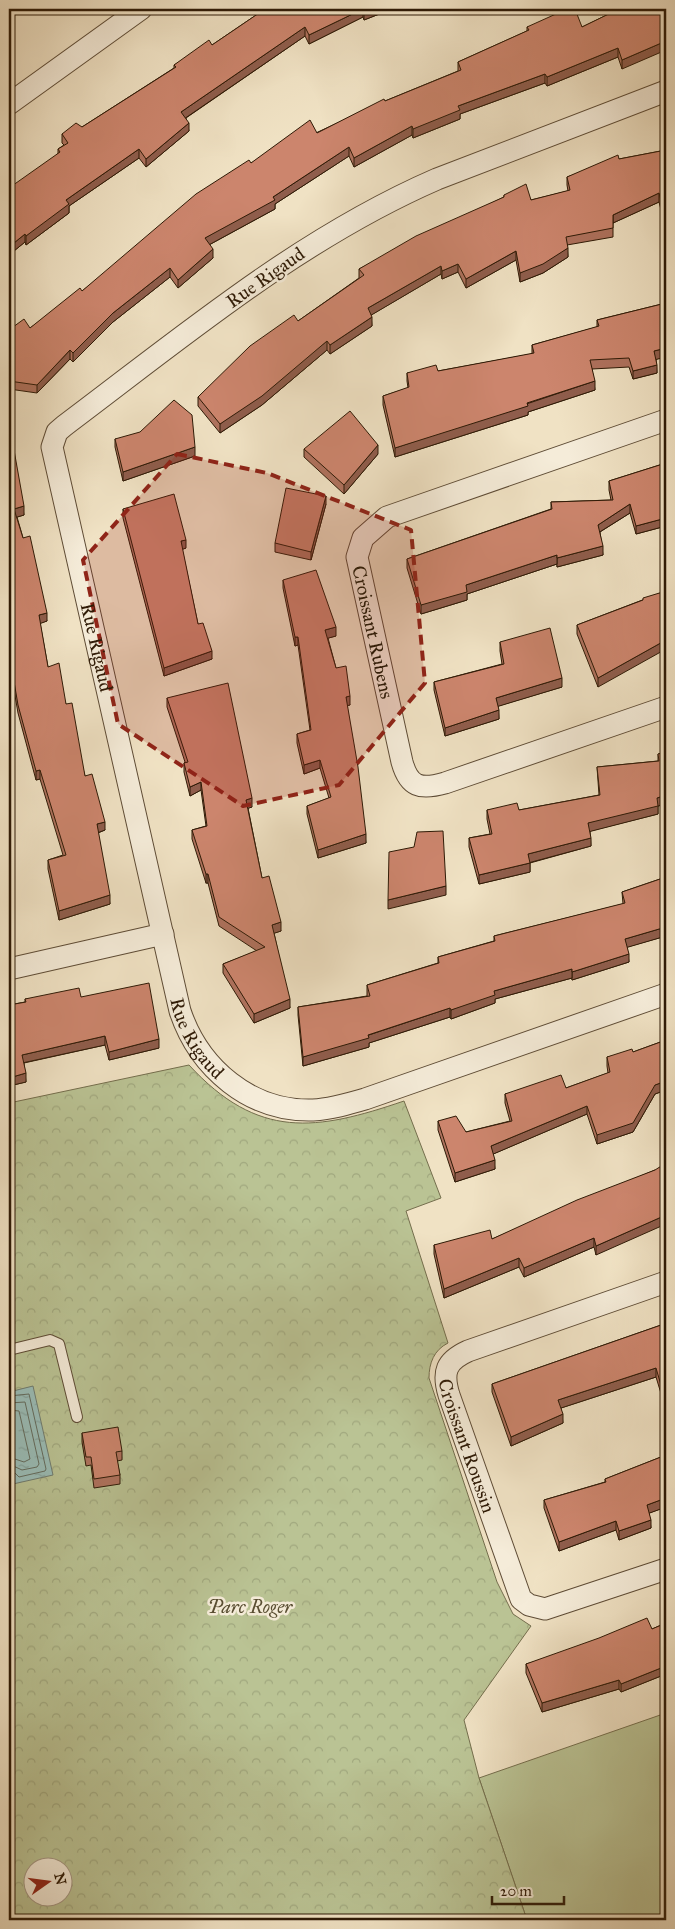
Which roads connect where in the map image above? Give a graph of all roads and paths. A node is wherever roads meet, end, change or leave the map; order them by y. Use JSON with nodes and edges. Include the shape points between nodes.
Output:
{"nodes":[{"id":1,"x":141,"y":9,"type":"edge"},
{"id":2,"x":666,"y":91,"type":"edge"},
{"id":3,"x":9,"y":104,"type":"edge"},
{"id":4,"x":666,"y":420,"type":"edge"},
{"id":5,"x":666,"y":707,"type":"edge"},
{"id":6,"x":162,"y":934,"type":"junction"},
{"id":7,"x":9,"y":969,"type":"edge"},
{"id":8,"x":666,"y":994,"type":"edge"},
{"id":9,"x":666,"y":1282,"type":"edge"},
{"id":10,"x":9,"y":1350,"type":"edge"},
{"id":11,"x":78,"y":1416,"type":"dead end"},
{"id":12,"x":666,"y":1569,"type":"edge"}],
"edges":[{"from":1,"to":3,"type":"street"},
{"from":2,"to":6,"type":"street","name":"Rue Rigaud","via":[[430,183],[336,229],[266,275],[57,432],[52,448],[54,458]]},
{"from":4,"to":5,"type":"street","name":"Croissant Rubens","via":[[387,516],[363,538],[357,557],[402,762],[413,783],[426,787],[444,784]]},
{"from":6,"to":7,"type":"street"},
{"from":6,"to":8,"type":"street","name":"Rue Rigaud","via":[[186,1027],[204,1059],[230,1084],[261,1101],[299,1109],[332,1108],[366,1099]]},
{"from":9,"to":12,"type":"street","name":"Croissant Roussin","via":[[456,1356],[445,1377],[521,1599],[545,1609]]},
{"from":10,"to":11,"type":"lane","via":[[50,1340],[59,1344]]}]}
